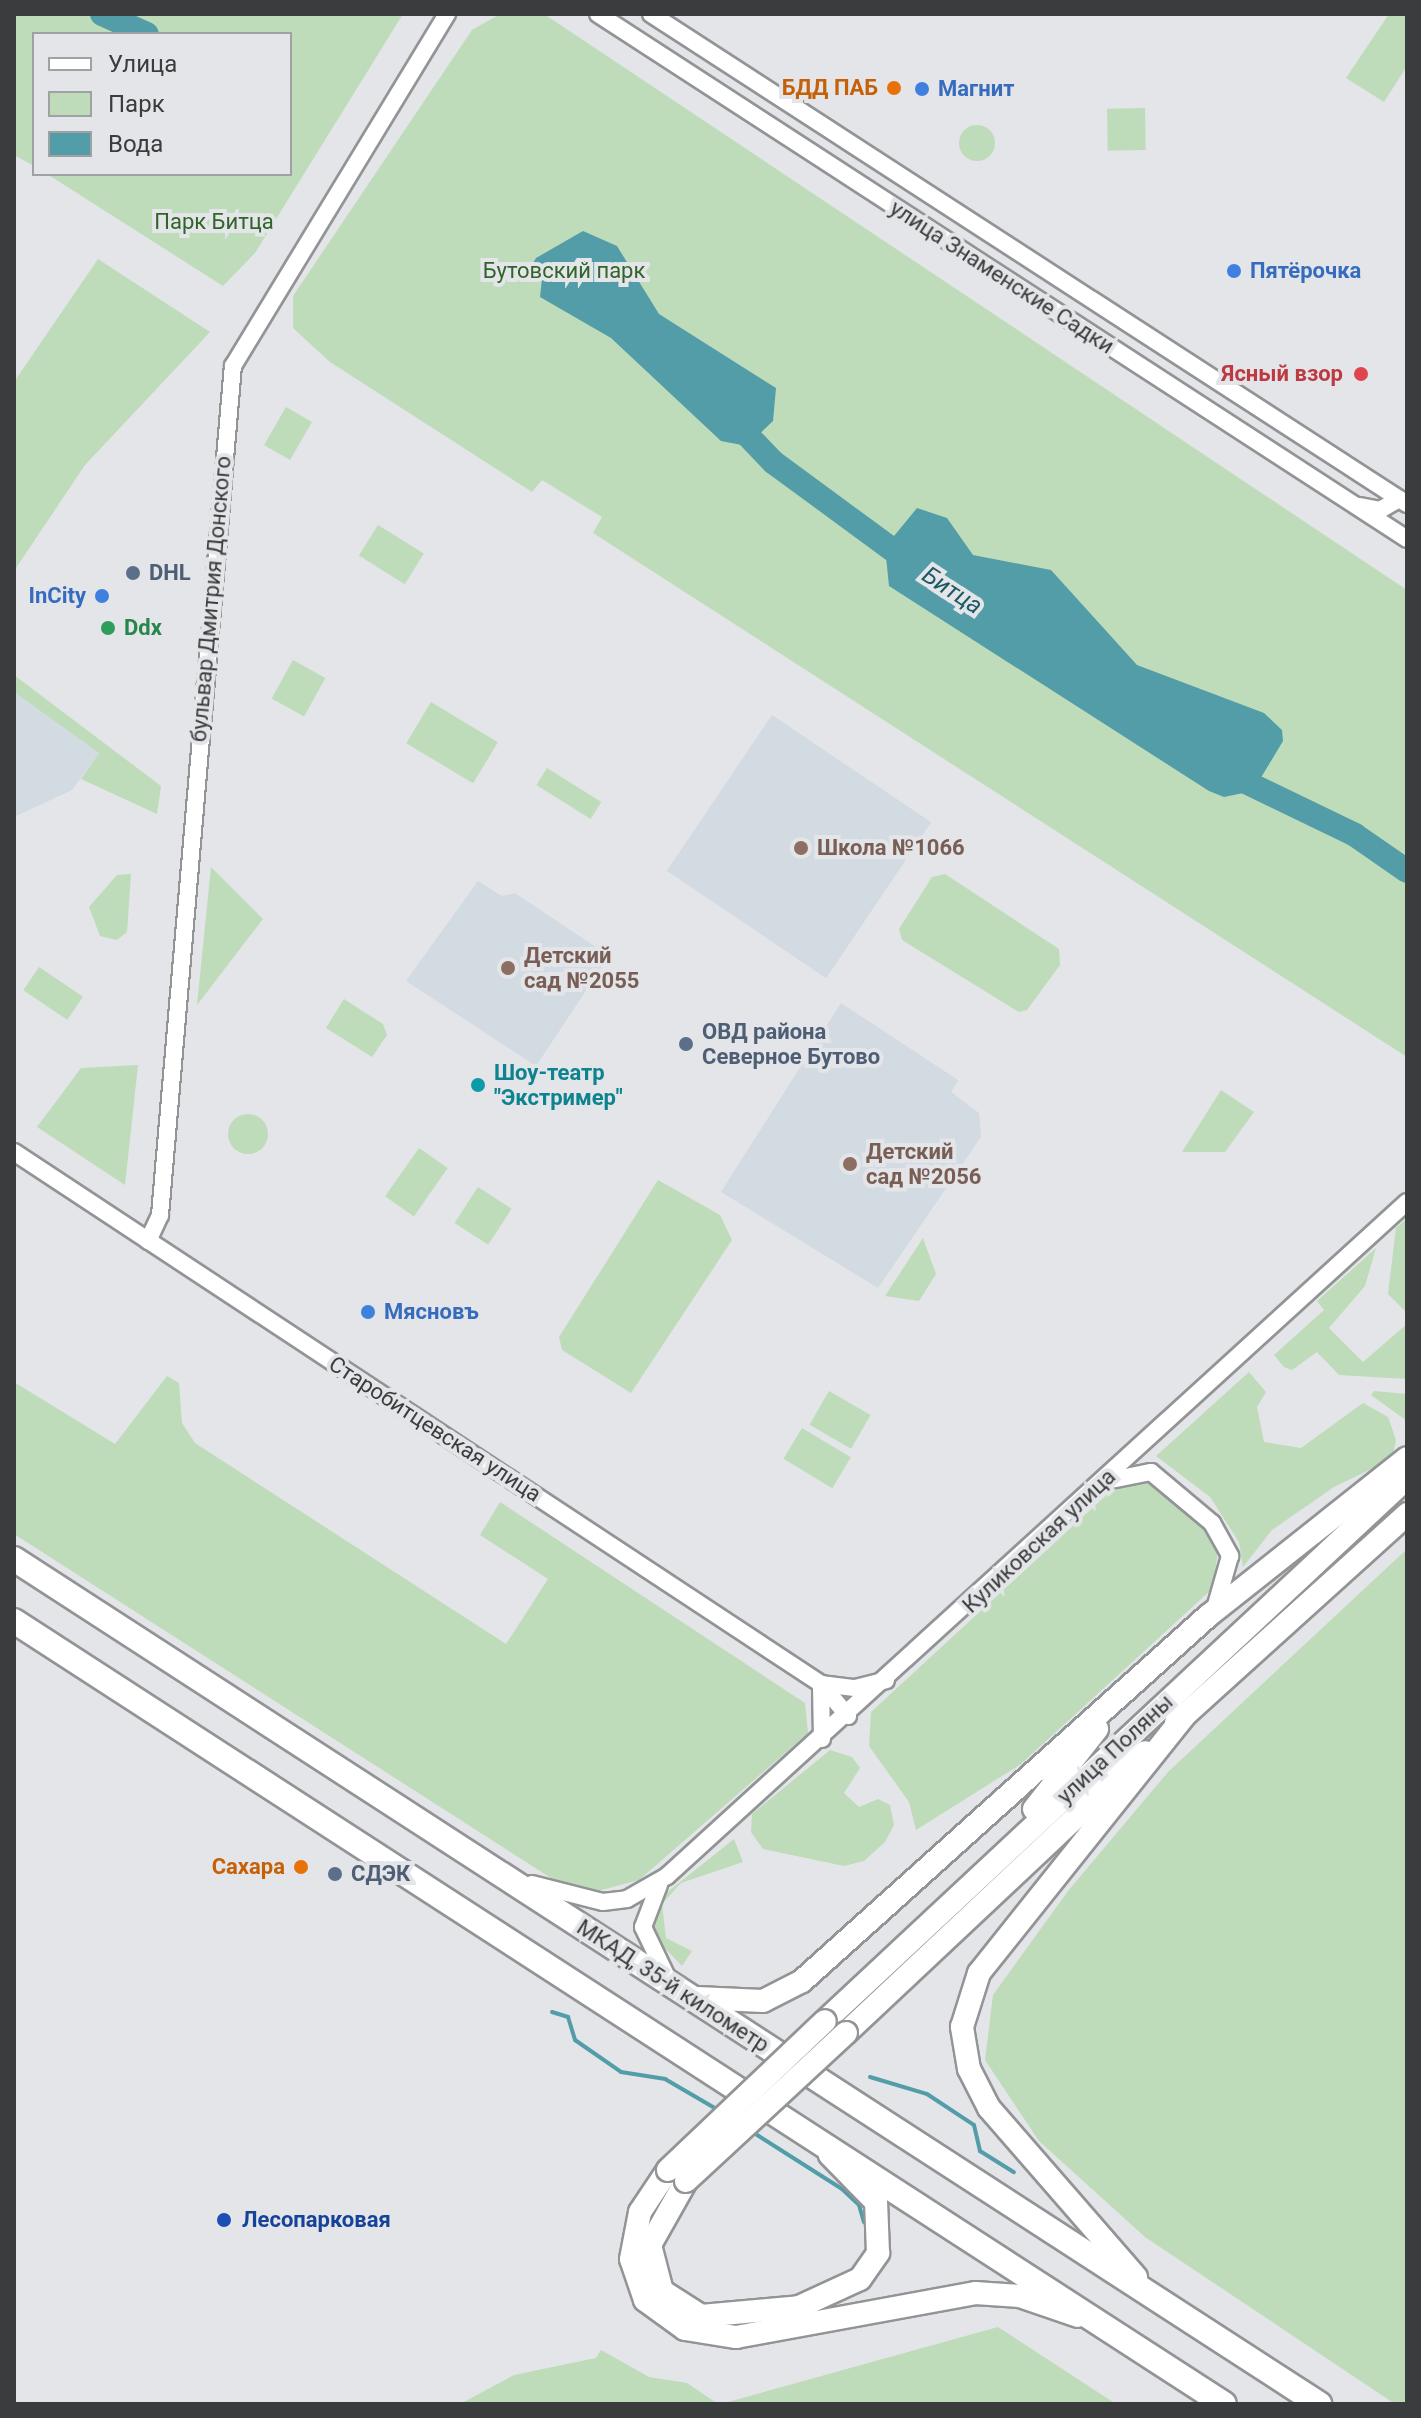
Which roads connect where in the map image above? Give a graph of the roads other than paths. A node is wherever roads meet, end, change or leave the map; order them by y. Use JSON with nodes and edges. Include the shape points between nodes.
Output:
{"nodes":[{"id":1,"x":447,"y":14,"type":"edge"},
{"id":2,"x":598,"y":14,"type":"edge"},
{"id":3,"x":651,"y":14,"type":"edge"},
{"id":4,"x":1403,"y":502,"type":"edge"},
{"id":5,"x":1351,"y":503,"type":"junction"},
{"id":6,"x":1407,"y":539,"type":"edge"},
{"id":7,"x":14,"y":1152,"type":"edge"},
{"id":8,"x":1407,"y":1202,"type":"edge"},
{"id":9,"x":148,"y":1241,"type":"junction"},
{"id":10,"x":1407,"y":1458,"type":"edge"},
{"id":11,"x":1407,"y":1478,"type":"edge"},
{"id":12,"x":1099,"y":1486,"type":"junction"},
{"id":13,"x":1407,"y":1514,"type":"edge"},
{"id":14,"x":20,"y":1563,"type":"edge"},
{"id":15,"x":1208,"y":1616,"type":"junction"},
{"id":16,"x":14,"y":1621,"type":"edge"},
{"id":17,"x":888,"y":1679,"type":"junction"},
{"id":18,"x":1135,"y":1681,"type":"junction"},
{"id":19,"x":821,"y":1684,"type":"junction"},
{"id":20,"x":1186,"y":1714,"type":"junction"},
{"id":21,"x":848,"y":1716,"type":"junction"},
{"id":22,"x":822,"y":1739,"type":"junction"},
{"id":23,"x":463,"y":1850,"type":"junction"},
{"id":24,"x":989,"y":1865,"type":"junction"},
{"id":25,"x":667,"y":1876,"type":"junction"},
{"id":26,"x":684,"y":1993,"type":"junction"},
{"id":27,"x":812,"y":2137,"type":"junction"},
{"id":28,"x":677,"y":2175,"type":"junction"},
{"id":29,"x":1187,"y":2318,"type":"junction"},
{"id":30,"x":1136,"y":2347,"type":"junction"},
{"id":31,"x":1224,"y":2404,"type":"edge"},
{"id":32,"x":1319,"y":2404,"type":"edge"}],
"edges":[{"from":1,"to":9,"type":"street","name":"бульвар Дмитрия Донского","via":[[233,366],[160,1215]]},
{"from":2,"to":5,"type":"street","name":"улица Знаменские Садки"},
{"from":3,"to":4,"type":"street","name":"улица Знаменские Садки"},
{"from":4,"to":5,"type":"street","via":[[1380,510]]},
{"from":5,"to":6,"type":"street","name":"улица Знаменские Садки"},
{"from":7,"to":9,"type":"street","name":"Старобитцевская улица"},
{"from":8,"to":12,"type":"street","name":"Куликовская улица"},
{"from":9,"to":19,"type":"street","name":"Старобитцевская улица"},
{"from":10,"to":15,"type":"main road"},
{"from":11,"to":24,"type":"main road","name":"улица Поляны"},
{"from":12,"to":15,"type":"street","via":[[1151,1472],[1212,1523],[1231,1572]]},
{"from":12,"to":17,"type":"street","name":"Куликовская улица"},
{"from":13,"to":20,"type":"main road","name":"улица Поляны"},
{"from":14,"to":23,"type":"highway","name":"МКАД, 35-й километр"},
{"from":15,"to":18,"type":"main road"},
{"from":16,"to":27,"type":"highway"},
{"from":17,"to":19,"type":"street","via":[[855,1688]]},
{"from":17,"to":21,"type":"street","name":"Куликовская улица"},
{"from":18,"to":24,"type":"main road"},
{"from":18,"to":26,"type":"main road","via":[[802,1981],[763,2001],[737,2005]]},
{"from":19,"to":21,"type":"street","name":"Старобитцевская улица"},
{"from":19,"to":22,"type":"street"},
{"from":20,"to":28,"type":"main road","name":"улица Поляны","bridge":true,"via":[[846,2033]]},
{"from":20,"to":29,"type":"main road","via":[[979,1973],[962,2027],[969,2069],[989,2108],[1107,2250]]},
{"from":21,"to":22,"type":"street","name":"Куликовская улица"},
{"from":22,"to":25,"type":"street","name":"Куликовская улица"},
{"from":23,"to":25,"type":"street","via":[[578,1900],[627,1899]]},
{"from":23,"to":26,"type":"highway","name":"МКАД, 35-й километр"},
{"from":24,"to":28,"type":"main road","name":"улица Поляны","bridge":true,"via":[[825,2021]]},
{"from":25,"to":26,"type":"street","via":[[651,1895],[643,1927],[658,1968]]},
{"from":26,"to":29,"type":"highway","name":"МКАД, 35-й километр"},
{"from":27,"to":28,"type":"main road","via":[[876,2202],[878,2253],[860,2279],[799,2307],[701,2316],[662,2291],[650,2245]]},
{"from":27,"to":30,"type":"highway"},
{"from":28,"to":30,"type":"main road","via":[[640,2212],[631,2259],[645,2300],[685,2329],[736,2337],[1001,2293],[1078,2316]]},
{"from":29,"to":32,"type":"highway","name":"МКАД, 35-й километр"},
{"from":30,"to":31,"type":"highway"}]}
